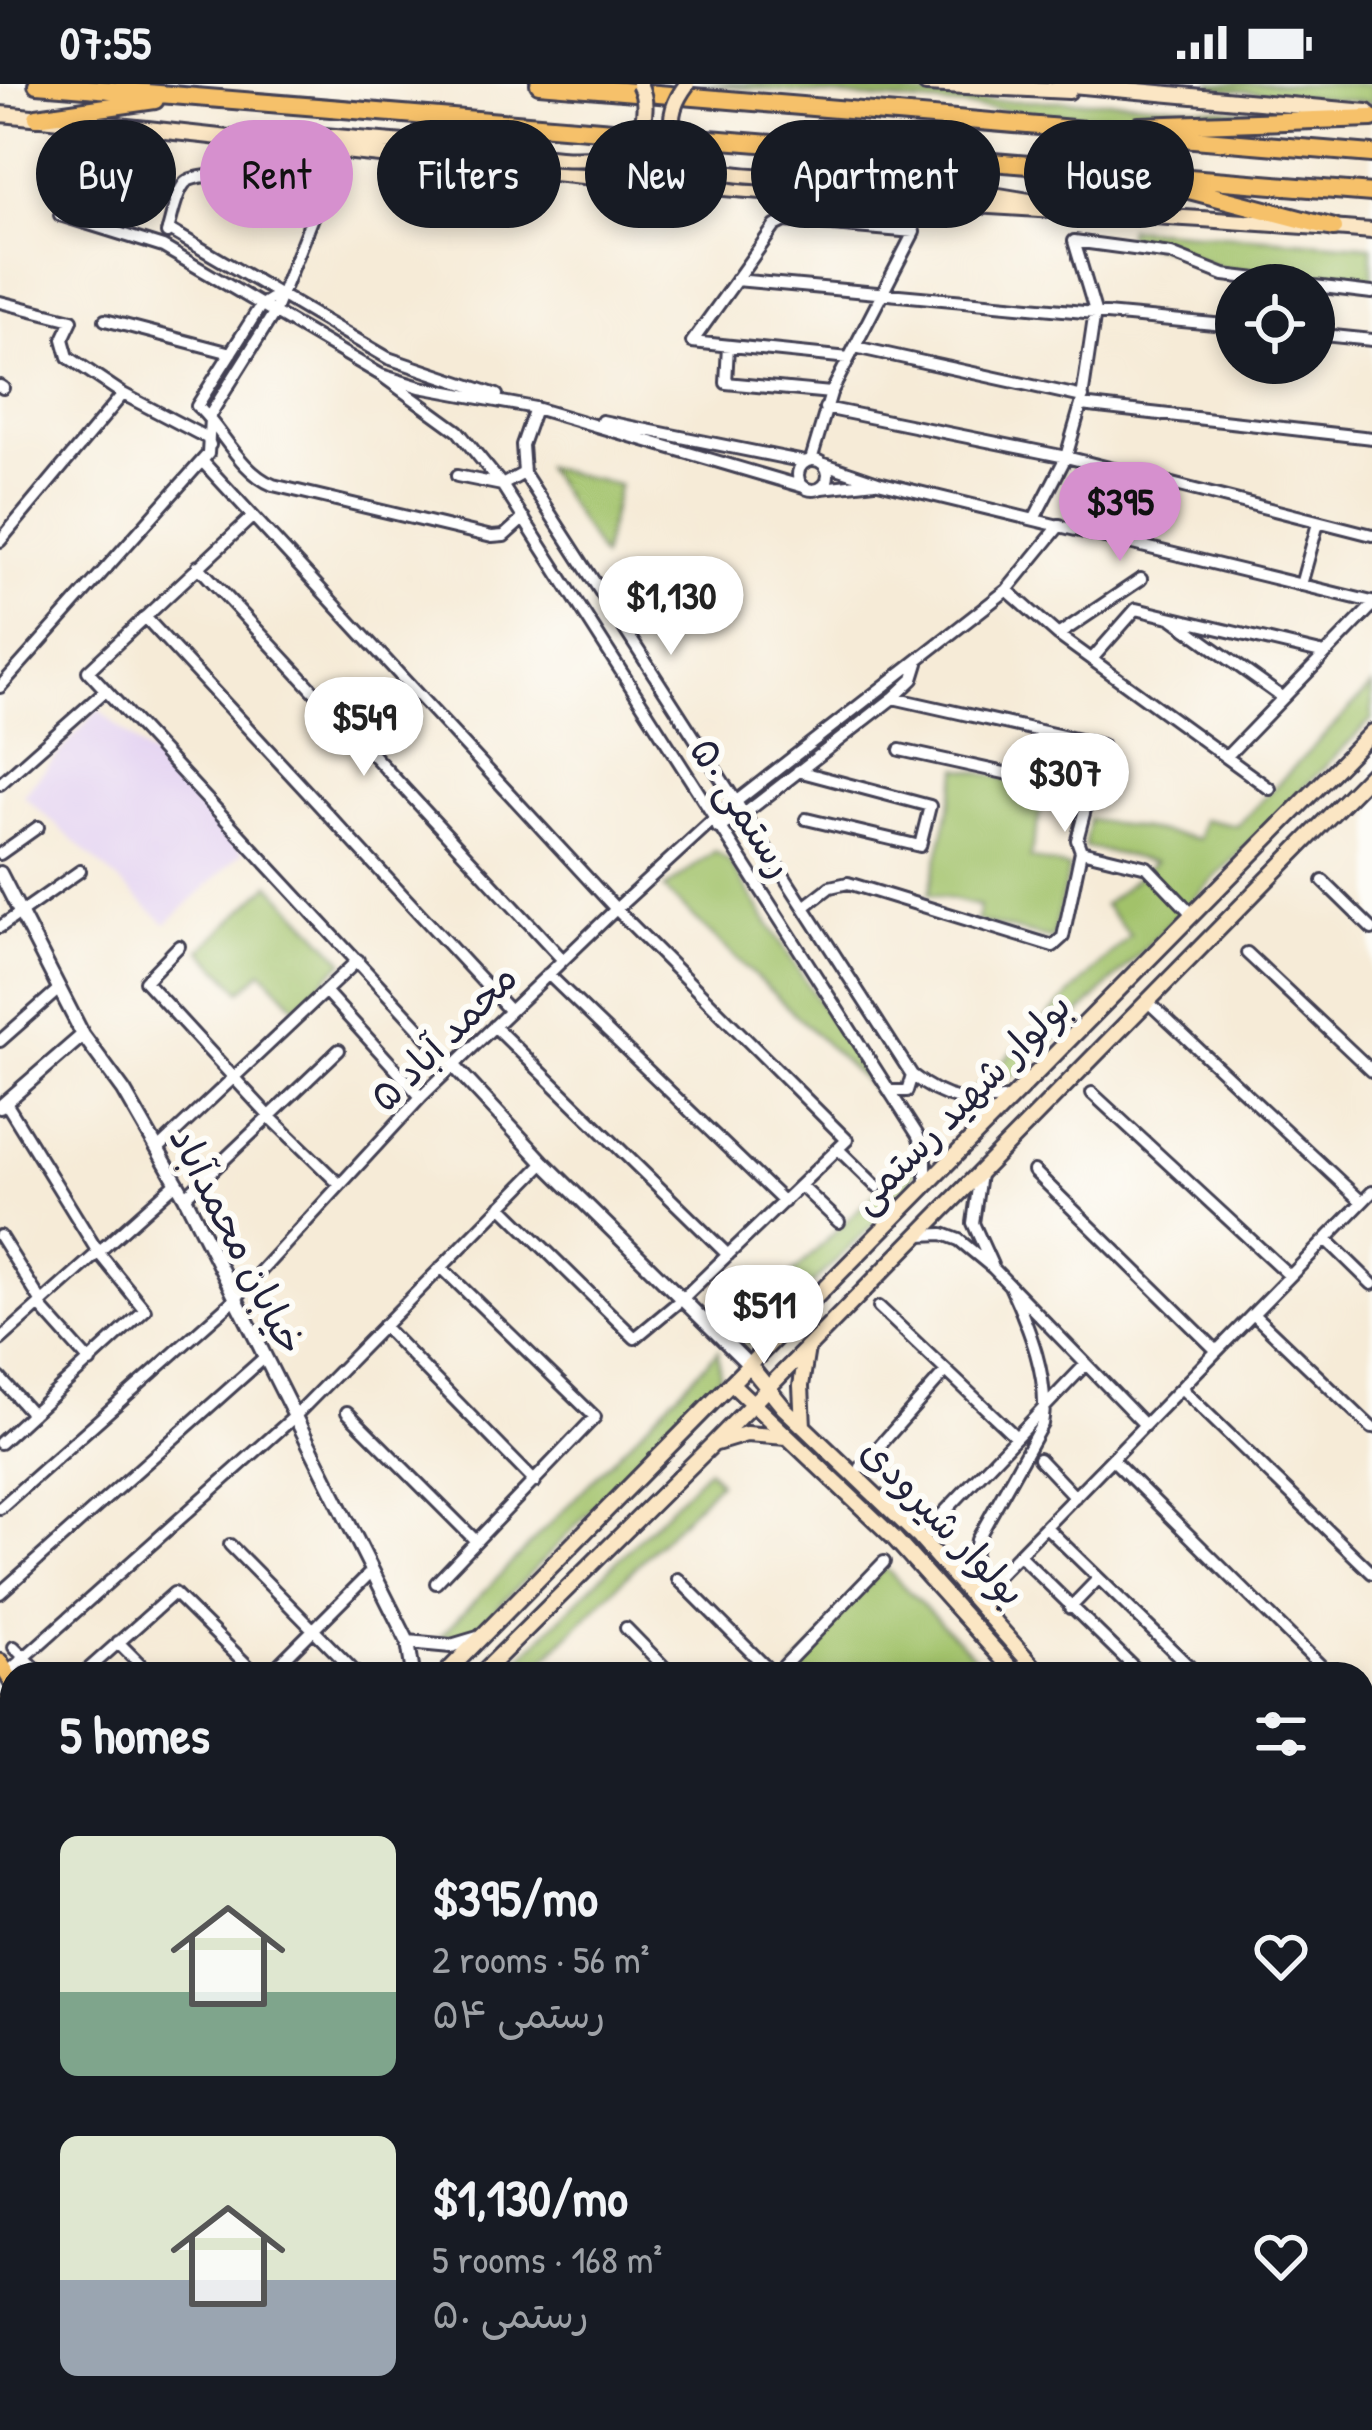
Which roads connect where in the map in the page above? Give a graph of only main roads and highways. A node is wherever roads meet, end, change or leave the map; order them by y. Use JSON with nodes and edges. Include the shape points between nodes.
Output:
{"nodes":[{"id":1,"x":37,"y":84,"type":"edge"},
{"id":2,"x":539,"y":84,"type":"edge"},
{"id":3,"x":639,"y":84,"type":"edge"},
{"id":4,"x":687,"y":84,"type":"edge"},
{"id":5,"x":926,"y":84,"type":"edge"},
{"id":6,"x":1061,"y":84,"type":"edge"},
{"id":7,"x":1162,"y":84,"type":"edge"},
{"id":8,"x":1193,"y":90,"type":"edge"},
{"id":9,"x":1147,"y":93,"type":"junction"},
{"id":10,"x":191,"y":95,"type":"junction"},
{"id":11,"x":0,"y":114,"type":"edge"},
{"id":12,"x":1372,"y":115,"type":"edge"},
{"id":13,"x":37,"y":117,"type":"junction"},
{"id":14,"x":1194,"y":123,"type":"edge"},
{"id":15,"x":1024,"y":126,"type":"edge"},
{"id":16,"x":200,"y":136,"type":"edge"},
{"id":17,"x":353,"y":138,"type":"edge"},
{"id":18,"x":1194,"y":140,"type":"edge"},
{"id":19,"x":353,"y":152,"type":"edge"},
{"id":20,"x":1372,"y":154,"type":"edge"},
{"id":21,"x":1024,"y":166,"type":"edge"},
{"id":22,"x":1194,"y":180,"type":"edge"},
{"id":23,"x":1194,"y":191,"type":"edge"},
{"id":24,"x":1372,"y":193,"type":"edge"},
{"id":25,"x":1024,"y":201,"type":"edge"},
{"id":26,"x":1024,"y":208,"type":"edge"},
{"id":27,"x":1194,"y":218,"type":"edge"},
{"id":28,"x":1334,"y":228,"type":"junction"},
{"id":29,"x":1372,"y":231,"type":"edge"},
{"id":30,"x":1372,"y":732,"type":"edge"},
{"id":31,"x":1372,"y":773,"type":"edge"},
{"id":32,"x":777,"y":1335,"type":"junction"},
{"id":33,"x":807,"y":1346,"type":"junction"},
{"id":34,"x":795,"y":1358,"type":"junction"},
{"id":35,"x":749,"y":1365,"type":"junction"},
{"id":36,"x":731,"y":1383,"type":"junction"},
{"id":37,"x":766,"y":1389,"type":"junction"},
{"id":38,"x":750,"y":1405,"type":"junction"},
{"id":39,"x":803,"y":1426,"type":"junction"},
{"id":40,"x":788,"y":1437,"type":"junction"},
{"id":41,"x":713,"y":1444,"type":"junction"},
{"id":42,"x":617,"y":1499,"type":"junction"},
{"id":43,"x":634,"y":1523,"type":"junction"},
{"id":44,"x":457,"y":1662,"type":"edge"},
{"id":45,"x":494,"y":1662,"type":"edge"},
{"id":46,"x":1005,"y":1662,"type":"edge"},
{"id":47,"x":1030,"y":1662,"type":"edge"}],
"edges":[{"from":1,"to":10,"type":"highway"},
{"from":2,"to":15,"type":"highway"},
{"from":3,"to":17,"type":"main road","bridge":true,"via":[[640,130],[611,155]]},
{"from":4,"to":25,"type":"main road","bridge":true,"via":[[670,123],[688,160],[706,170]]},
{"from":5,"to":9,"type":"main road"},
{"from":6,"to":9,"type":"main road"},
{"from":7,"to":9,"type":"main road"},
{"from":8,"to":9,"type":"main road"},
{"from":8,"to":12,"type":"main road"},
{"from":10,"to":13,"type":"highway"},
{"from":10,"to":21,"type":"highway"},
{"from":11,"to":13,"type":"main road"},
{"from":12,"to":14,"type":"highway"},
{"from":13,"to":16,"type":"main road"},
{"from":18,"to":20,"type":"highway"},
{"from":19,"to":26,"type":"main road"},
{"from":22,"to":24,"type":"highway"},
{"from":23,"to":28,"type":"highway"},
{"from":27,"to":28,"type":"main road"},
{"from":28,"to":29,"type":"main road"},
{"from":30,"to":32,"type":"main road","name":"بولوار شهید رستمی"},
{"from":31,"to":33,"type":"main road","name":"بولوار شهید رستمی"},
{"from":32,"to":34,"type":"main road"},
{"from":32,"to":35,"type":"main road","name":"بولوار شهید رستمی"},
{"from":33,"to":34,"type":"main road","name":"بولوار شهید رستمی"},
{"from":33,"to":39,"type":"main road"},
{"from":34,"to":37,"type":"main road","name":"بولوار شهید رستمی"},
{"from":35,"to":36,"type":"main road","name":"بولوار شهید رستمی"},
{"from":35,"to":37,"type":"main road","name":"بولوار شیرودی"},
{"from":36,"to":38,"type":"main road","name":"بولوار شیرودی"},
{"from":36,"to":42,"type":"main road","name":"بولوار شهید رستمی"},
{"from":37,"to":38,"type":"main road","name":"بولوار شهید رستمی"},
{"from":37,"to":39,"type":"main road","name":"بولوار شیرودی"},
{"from":38,"to":40,"type":"main road","name":"بولوار شیرودی"},
{"from":38,"to":41,"type":"main road","name":"بولوار شهید رستمی"},
{"from":39,"to":47,"type":"main road","name":"بولوار شیرودی"},
{"from":40,"to":41,"type":"main road","via":[[746,1434]]},
{"from":40,"to":46,"type":"main road","name":"بولوار شیرودی","via":[[894,1538]]},
{"from":41,"to":43,"type":"main road","name":"بولوار شهید رستمی"},
{"from":42,"to":43,"type":"main road","via":[[633,1506]]},
{"from":42,"to":44,"type":"main road","name":"بولوار شهید رستمی"},
{"from":43,"to":45,"type":"main road","name":"بولوار شهید رستمی"}]}
